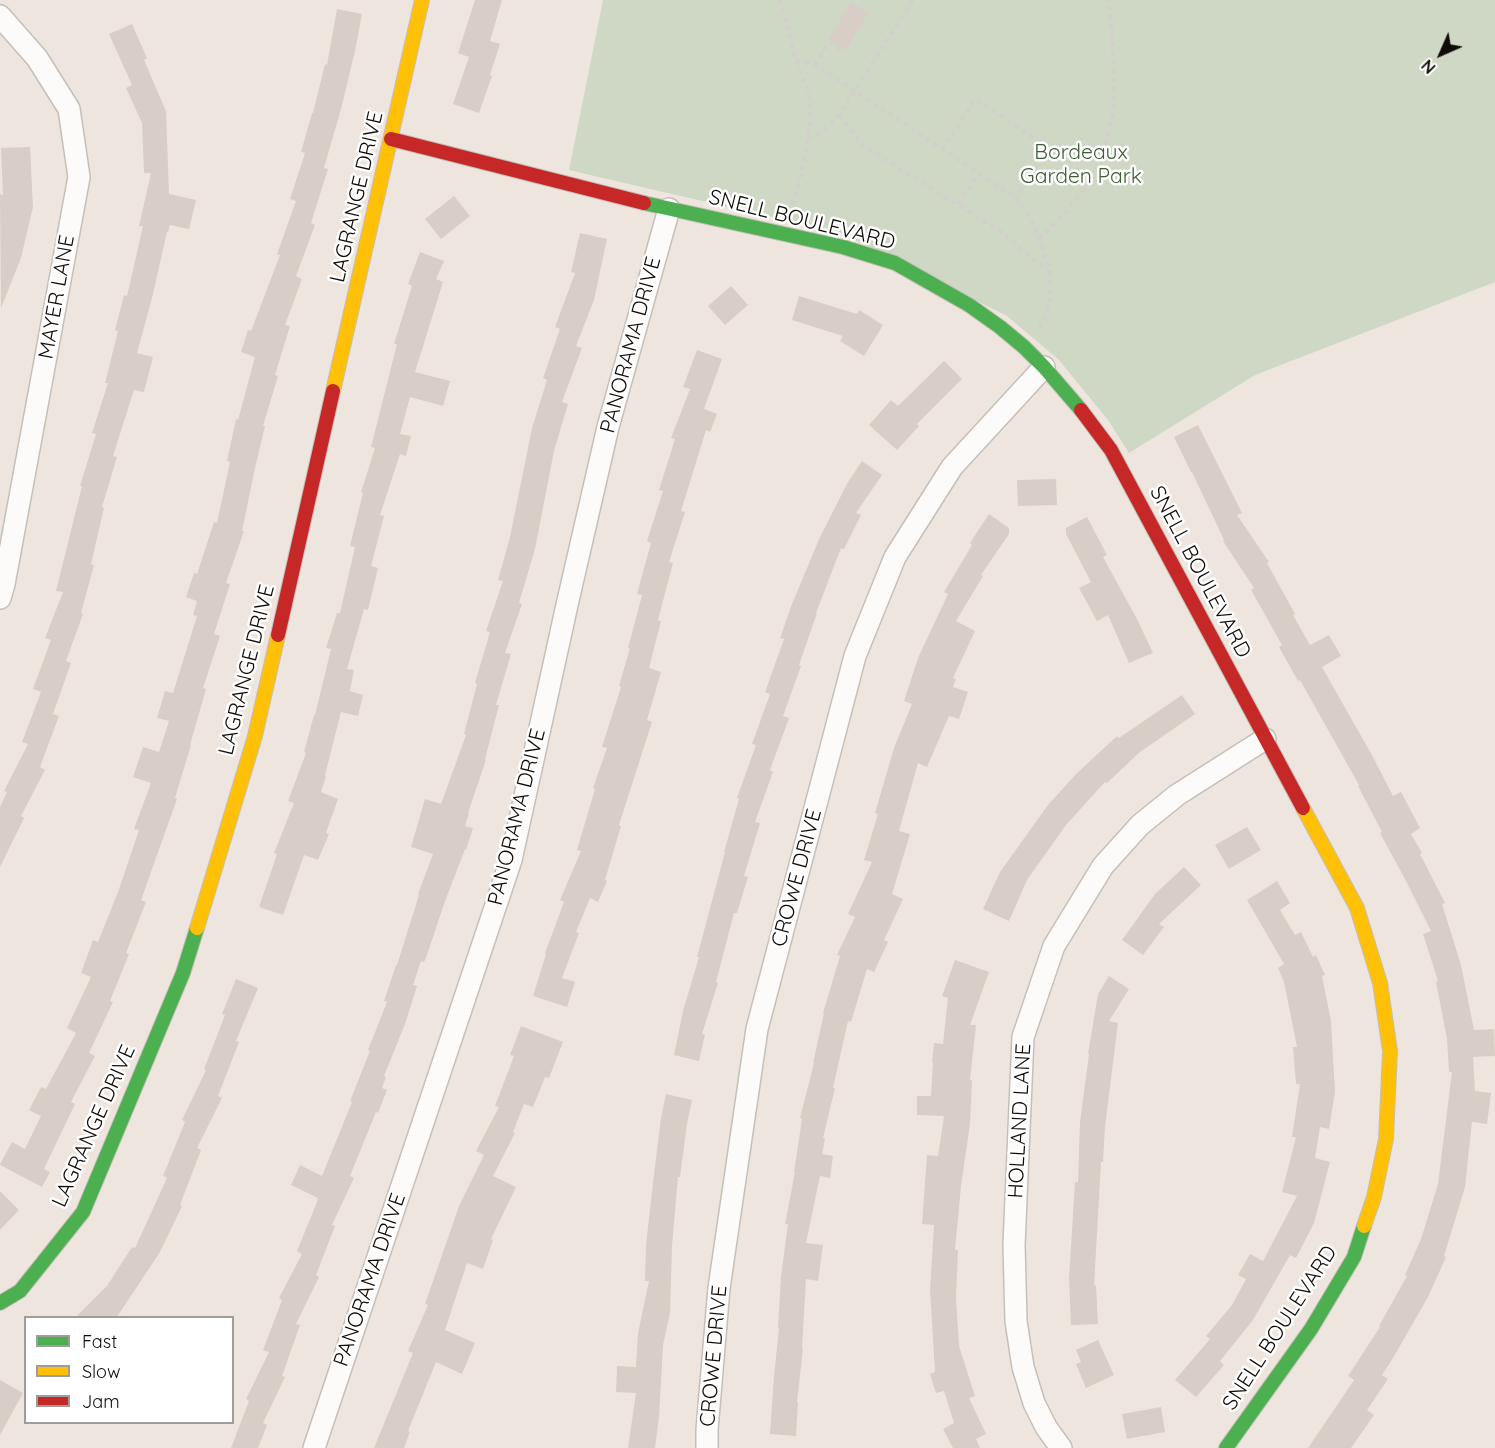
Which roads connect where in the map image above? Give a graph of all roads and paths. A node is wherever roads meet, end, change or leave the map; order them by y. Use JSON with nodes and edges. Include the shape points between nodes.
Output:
{"nodes":[{"id":1,"x":422,"y":0,"type":"edge"},
{"id":2,"x":780,"y":0,"type":"edge"},
{"id":3,"x":913,"y":0,"type":"edge"},
{"id":4,"x":1108,"y":0,"type":"edge"},
{"id":5,"x":0,"y":16,"type":"edge"},
{"id":6,"x":844,"y":51,"type":"dead end"},
{"id":7,"x":796,"y":60,"type":"junction"},
{"id":8,"x":815,"y":65,"type":"junction"},
{"id":9,"x":855,"y":92,"type":"junction"},
{"id":10,"x":839,"y":115,"type":"junction"},
{"id":11,"x":808,"y":138,"type":"junction"},
{"id":12,"x":391,"y":139,"type":"junction"},
{"id":13,"x":942,"y":150,"type":"junction"},
{"id":14,"x":979,"y":174,"type":"junction"},
{"id":15,"x":1016,"y":198,"type":"junction"},
{"id":16,"x":958,"y":204,"type":"junction"},
{"id":17,"x":669,"y":209,"type":"junction"},
{"id":18,"x":785,"y":235,"type":"junction"},
{"id":19,"x":1039,"y":239,"type":"junction"},
{"id":20,"x":1050,"y":273,"type":"junction"},
{"id":21,"x":1024,"y":348,"type":"junction"},
{"id":22,"x":1044,"y":367,"type":"junction"},
{"id":23,"x":1,"y":589,"type":"edge"},
{"id":24,"x":1265,"y":739,"type":"junction"},
{"id":25,"x":0,"y":1303,"type":"edge"},
{"id":26,"x":314,"y":1448,"type":"edge"},
{"id":27,"x":707,"y":1448,"type":"edge"},
{"id":28,"x":1060,"y":1448,"type":"edge"},
{"id":29,"x":1226,"y":1448,"type":"edge"}],
"edges":[{"from":1,"to":12,"type":"street","name":"LAGRANGE DRIVE"},
{"from":2,"to":7,"type":"path"},
{"from":3,"to":9,"type":"path"},
{"from":4,"to":19,"type":"path","via":[[1114,101],[1102,156],[1084,189]]},
{"from":5,"to":23,"type":"street","name":"MAYER LANE","via":[[37,58],[69,109],[79,177]]},
{"from":6,"to":8,"type":"path","via":[[830,42]]},
{"from":7,"to":8,"type":"path"},
{"from":7,"to":11,"type":"path","via":[[810,100]]},
{"from":8,"to":9,"type":"path"},
{"from":9,"to":10,"type":"path"},
{"from":9,"to":13,"type":"path"},
{"from":10,"to":11,"type":"path"},
{"from":10,"to":16,"type":"path","via":[[862,145]]},
{"from":11,"to":18,"type":"path"},
{"from":12,"to":17,"type":"street","name":"SNELL BOULEVARD"},
{"from":12,"to":25,"type":"street","name":"LAGRANGE DRIVE","via":[[255,736],[183,973],[83,1212],[20,1291]]},
{"from":13,"to":14,"type":"path"},
{"from":13,"to":15,"type":"path","via":[[975,99],[1049,148]]},
{"from":14,"to":15,"type":"path"},
{"from":14,"to":16,"type":"path"},
{"from":15,"to":19,"type":"path","via":[[1030,216]]},
{"from":16,"to":20,"type":"path","via":[[1000,231]]},
{"from":17,"to":18,"type":"street","name":"SNELL BOULEVARD"},
{"from":17,"to":26,"type":"street","name":"PANORAMA DRIVE","via":[[608,427],[511,860]]},
{"from":18,"to":21,"type":"street","name":"SNELL BOULEVARD","via":[[895,263],[969,304]]},
{"from":19,"to":20,"type":"path"},
{"from":20,"to":21,"type":"path","via":[[1046,315]]},
{"from":21,"to":22,"type":"street","name":"SNELL BOULEVARD"},
{"from":22,"to":24,"type":"street","name":"SNELL BOULEVARD","via":[[1111,450]]},
{"from":22,"to":27,"type":"street","name":"CROWE DRIVE","via":[[952,467],[895,556],[855,656],[757,1029],[719,1288]]},
{"from":24,"to":28,"type":"street","name":"HOLLAND LANE","via":[[1177,795],[1140,825],[1103,866],[1054,946],[1023,1036],[1014,1245],[1016,1321],[1034,1403]]},
{"from":24,"to":29,"type":"street","name":"SNELL BOULEVARD","via":[[1357,908],[1380,983],[1390,1051],[1386,1139],[1374,1197],[1354,1257],[1311,1329]]}]}
